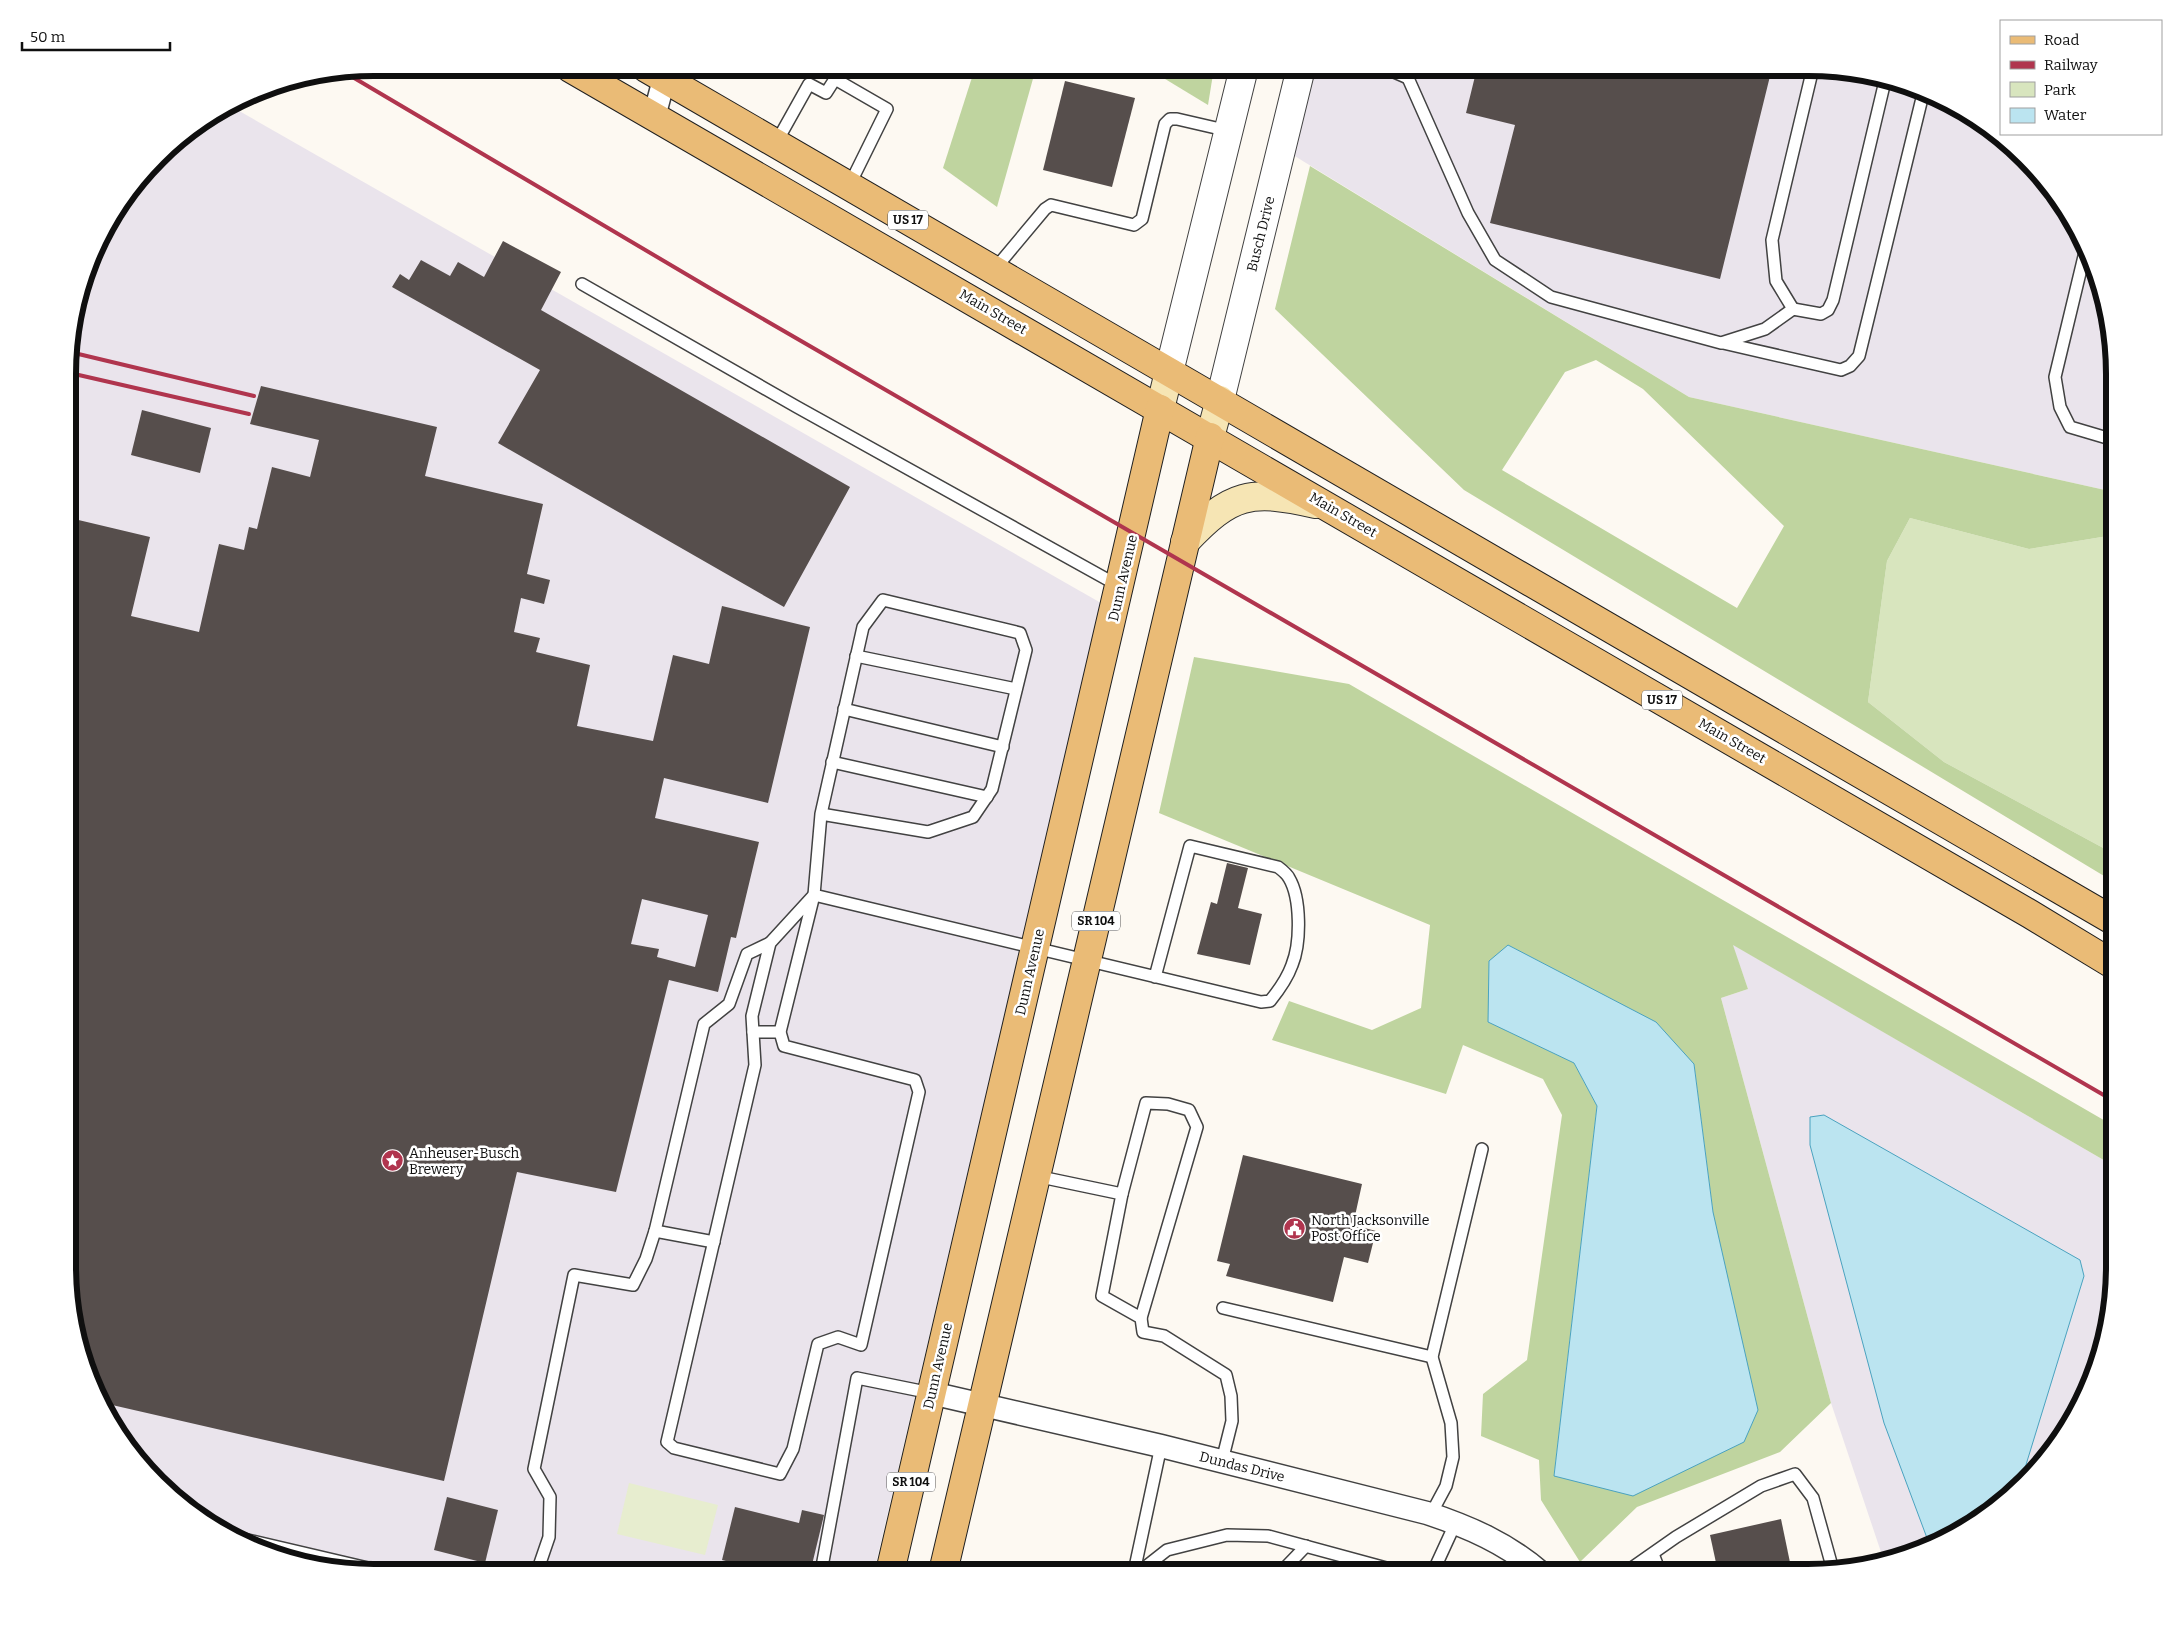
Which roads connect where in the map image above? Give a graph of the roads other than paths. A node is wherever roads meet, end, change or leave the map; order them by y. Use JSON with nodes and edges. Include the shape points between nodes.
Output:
{"nodes":[{"id":1,"x":584,"y":76,"type":"edge"},
{"id":2,"x":658,"y":76,"type":"edge"},
{"id":3,"x":667,"y":76,"type":"edge"},
{"id":4,"x":837,"y":76,"type":"edge"},
{"id":5,"x":1242,"y":76,"type":"edge"},
{"id":6,"x":1300,"y":76,"type":"edge"},
{"id":7,"x":1411,"y":76,"type":"edge"},
{"id":8,"x":1811,"y":76,"type":"edge"},
{"id":9,"x":835,"y":79,"type":"junction"},
{"id":10,"x":1885,"y":86,"type":"edge"},
{"id":11,"x":1922,"y":99,"type":"edge"},
{"id":12,"x":654,"y":117,"type":"junction"},
{"id":13,"x":1229,"y":131,"type":"junction"},
{"id":14,"x":776,"y":143,"type":"junction"},
{"id":15,"x":849,"y":186,"type":"junction"},
{"id":16,"x":2083,"y":260,"type":"edge"},
{"id":17,"x":994,"y":270,"type":"junction"},
{"id":18,"x":582,"y":284,"type":"dead end"},
{"id":19,"x":1792,"y":309,"type":"junction"},
{"id":20,"x":1722,"y":343,"type":"junction"},
{"id":21,"x":1170,"y":372,"type":"junction"},
{"id":22,"x":1220,"y":400,"type":"junction"},
{"id":23,"x":1160,"y":410,"type":"junction"},
{"id":24,"x":1210,"y":437,"type":"junction"},
{"id":25,"x":2106,"y":438,"type":"edge"},
{"id":26,"x":1329,"y":507,"type":"junction"},
{"id":27,"x":1184,"y":542,"type":"junction"},
{"id":28,"x":1121,"y":587,"type":"junction"},
{"id":29,"x":856,"y":656,"type":"junction"},
{"id":30,"x":1016,"y":689,"type":"junction"},
{"id":31,"x":844,"y":709,"type":"junction"},
{"id":32,"x":1003,"y":746,"type":"junction"},
{"id":33,"x":832,"y":762,"type":"junction"},
{"id":34,"x":987,"y":797,"type":"junction"},
{"id":35,"x":820,"y":814,"type":"junction"},
{"id":36,"x":814,"y":895,"type":"junction"},
{"id":37,"x":2106,"y":916,"type":"edge"},
{"id":38,"x":770,"y":943,"type":"junction"},
{"id":39,"x":1036,"y":948,"type":"junction"},
{"id":40,"x":2106,"y":960,"type":"edge"},
{"id":41,"x":1086,"y":962,"type":"junction"},
{"id":42,"x":1155,"y":977,"type":"junction"},
{"id":43,"x":753,"y":1032,"type":"junction"},
{"id":44,"x":780,"y":1032,"type":"junction"},
{"id":45,"x":1482,"y":1149,"type":"dead end"},
{"id":46,"x":1036,"y":1176,"type":"junction"},
{"id":47,"x":1122,"y":1194,"type":"junction"},
{"id":48,"x":655,"y":1231,"type":"junction"},
{"id":49,"x":714,"y":1242,"type":"junction"},
{"id":50,"x":1223,"y":1308,"type":"dead end"},
{"id":51,"x":1141,"y":1318,"type":"junction"},
{"id":52,"x":1432,"y":1358,"type":"junction"},
{"id":53,"x":931,"y":1393,"type":"junction"},
{"id":54,"x":982,"y":1405,"type":"junction"},
{"id":55,"x":1161,"y":1446,"type":"junction"},
{"id":56,"x":1222,"y":1462,"type":"junction"},
{"id":57,"x":1430,"y":1514,"type":"junction"},
{"id":58,"x":1456,"y":1522,"type":"junction"},
{"id":59,"x":272,"y":1546,"type":"edge"},
{"id":60,"x":1306,"y":1546,"type":"junction"},
{"id":61,"x":1653,"y":1554,"type":"junction"},
{"id":62,"x":340,"y":1562,"type":"edge"},
{"id":63,"x":1831,"y":1563,"type":"edge"},
{"id":64,"x":541,"y":1564,"type":"edge"},
{"id":65,"x":822,"y":1564,"type":"edge"},
{"id":66,"x":892,"y":1564,"type":"edge"},
{"id":67,"x":945,"y":1564,"type":"edge"},
{"id":68,"x":1136,"y":1564,"type":"edge"},
{"id":69,"x":1149,"y":1564,"type":"edge"},
{"id":70,"x":1289,"y":1564,"type":"edge"},
{"id":71,"x":1371,"y":1564,"type":"edge"},
{"id":72,"x":1437,"y":1564,"type":"edge"},
{"id":73,"x":1529,"y":1564,"type":"edge"},
{"id":74,"x":1638,"y":1564,"type":"edge"},
{"id":75,"x":1657,"y":1564,"type":"edge"}],
"edges":[{"from":1,"to":12,"type":"main road","name":"Main Street","number":"US 17"},
{"from":2,"to":12,"type":"street"},
{"from":3,"to":14,"type":"main road","number":"US 17"},
{"from":4,"to":9,"type":"lane"},
{"from":5,"to":13,"type":"street"},
{"from":6,"to":22,"type":"street","name":"Busch Drive"},
{"from":7,"to":20,"type":"lane","via":[[1468,213],[1495,260],[1551,297]]},
{"from":8,"to":19,"type":"lane","via":[[1772,240],[1776,281]]},
{"from":9,"to":14,"type":"lane","via":[[826,93],[809,84]]},
{"from":9,"to":15,"type":"lane","via":[[887,109]]},
{"from":10,"to":19,"type":"lane","via":[[1828,310],[1821,314]]},
{"from":11,"to":20,"type":"lane","via":[[1859,356],[1841,370]]},
{"from":12,"to":23,"type":"main road","name":"Main Street","number":"US 17"},
{"from":13,"to":17,"type":"lane","via":[[1170,120],[1165,124],[1142,219],[1138,223],[1134,225],[1051,205],[1045,208]]},
{"from":13,"to":21,"type":"street"},
{"from":14,"to":15,"type":"main road","number":"US 17"},
{"from":15,"to":17,"type":"main road","number":"US 17"},
{"from":16,"to":25,"type":"lane","via":[[2055,377],[2060,407],[2070,427]]},
{"from":17,"to":21,"type":"main road","number":"US 17"},
{"from":18,"to":28,"type":"lane"},
{"from":19,"to":20,"type":"lane","via":[[1765,329]]},
{"from":21,"to":22,"type":"main road","number":"US 17"},
{"from":21,"to":23,"type":"main road","name":"Dunn Avenue","number":"SR 104"},
{"from":22,"to":24,"type":"main road","number":"SR 104"},
{"from":22,"to":37,"type":"main road","number":"US 17"},
{"from":23,"to":24,"type":"main road","name":"Main Street","number":"US 17"},
{"from":23,"to":28,"type":"main road","name":"Dunn Avenue","number":"SR 104"},
{"from":24,"to":26,"type":"main road","name":"Main Street","number":"US 17"},
{"from":24,"to":27,"type":"main road","number":"SR 104"},
{"from":26,"to":27,"type":"main road","via":[[1281,496],[1247,497],[1208,517]]},
{"from":26,"to":40,"type":"main road","name":"Main Street","number":"US 17"},
{"from":27,"to":41,"type":"main road","number":"SR 104"},
{"from":28,"to":39,"type":"main road","name":"Dunn Avenue","number":"SR 104"},
{"from":29,"to":30,"type":"lane"},
{"from":29,"to":30,"type":"lane","via":[[863,627],[883,600],[1020,633],[1026,650]]},
{"from":29,"to":31,"type":"lane"},
{"from":30,"to":32,"type":"lane"},
{"from":31,"to":32,"type":"lane"},
{"from":31,"to":33,"type":"lane"},
{"from":32,"to":34,"type":"lane"},
{"from":33,"to":34,"type":"lane"},
{"from":33,"to":35,"type":"lane"},
{"from":34,"to":35,"type":"lane","via":[[973,817],[928,832]]},
{"from":35,"to":36,"type":"lane"},
{"from":36,"to":38,"type":"lane"},
{"from":36,"to":39,"type":"lane"},
{"from":36,"to":44,"type":"lane"},
{"from":38,"to":43,"type":"lane","via":[[752,1016]]},
{"from":38,"to":48,"type":"lane","via":[[747,954],[729,1004],[704,1024]]},
{"from":39,"to":41,"type":"lane"},
{"from":39,"to":53,"type":"main road","name":"Dunn Avenue","number":"SR 104"},
{"from":41,"to":42,"type":"lane"},
{"from":41,"to":46,"type":"main road","number":"SR 104"},
{"from":42,"to":42,"type":"lane","via":[[1190,846],[1278,867],[1289,877],[1297,900],[1298,939],[1293,964],[1270,1001],[1260,1002]]},
{"from":43,"to":44,"type":"lane"},
{"from":43,"to":49,"type":"lane","via":[[755,1065]]},
{"from":44,"to":49,"type":"lane","via":[[784,1046],[915,1080],[920,1092],[861,1345],[838,1337],[818,1344],[793,1449],[780,1474],[674,1448],[667,1442]]},
{"from":45,"to":52,"type":"lane"},
{"from":46,"to":47,"type":"lane"},
{"from":46,"to":54,"type":"main road","number":"SR 104"},
{"from":47,"to":51,"type":"lane","via":[[1102,1296]]},
{"from":47,"to":51,"type":"lane","via":[[1146,1103],[1168,1104],[1188,1110],[1197,1127]]},
{"from":48,"to":49,"type":"lane"},
{"from":48,"to":64,"type":"lane","via":[[633,1285],[574,1275],[534,1468],[550,1497],[550,1536]]},
{"from":50,"to":52,"type":"lane"},
{"from":51,"to":56,"type":"lane","via":[[1142,1332],[1164,1336],[1226,1375],[1232,1421]]},
{"from":52,"to":57,"type":"lane","via":[[1451,1423],[1453,1457],[1446,1486]]},
{"from":53,"to":54,"type":"street","name":"Dundas Drive"},
{"from":53,"to":65,"type":"lane","via":[[857,1378]]},
{"from":53,"to":66,"type":"main road","name":"Dunn Avenue","number":"SR 104"},
{"from":54,"to":55,"type":"street","name":"Dundas Drive"},
{"from":54,"to":67,"type":"main road","number":"SR 104"},
{"from":55,"to":56,"type":"street","name":"Dundas Drive"},
{"from":55,"to":68,"type":"lane"},
{"from":56,"to":57,"type":"street","name":"Dundas Drive"},
{"from":57,"to":58,"type":"street","name":"Dundas Drive"},
{"from":58,"to":72,"type":"lane"},
{"from":58,"to":73,"type":"street","name":"Dundas Drive","via":[[1494,1539]]},
{"from":59,"to":62,"type":"lane"},
{"from":60,"to":69,"type":"lane","via":[[1268,1536],[1227,1535],[1167,1550]]},
{"from":60,"to":70,"type":"lane"},
{"from":60,"to":71,"type":"lane"},
{"from":61,"to":63,"type":"lane","via":[[1761,1486],[1795,1474],[1813,1498]]},
{"from":61,"to":74,"type":"lane"},
{"from":61,"to":75,"type":"lane"}]}
